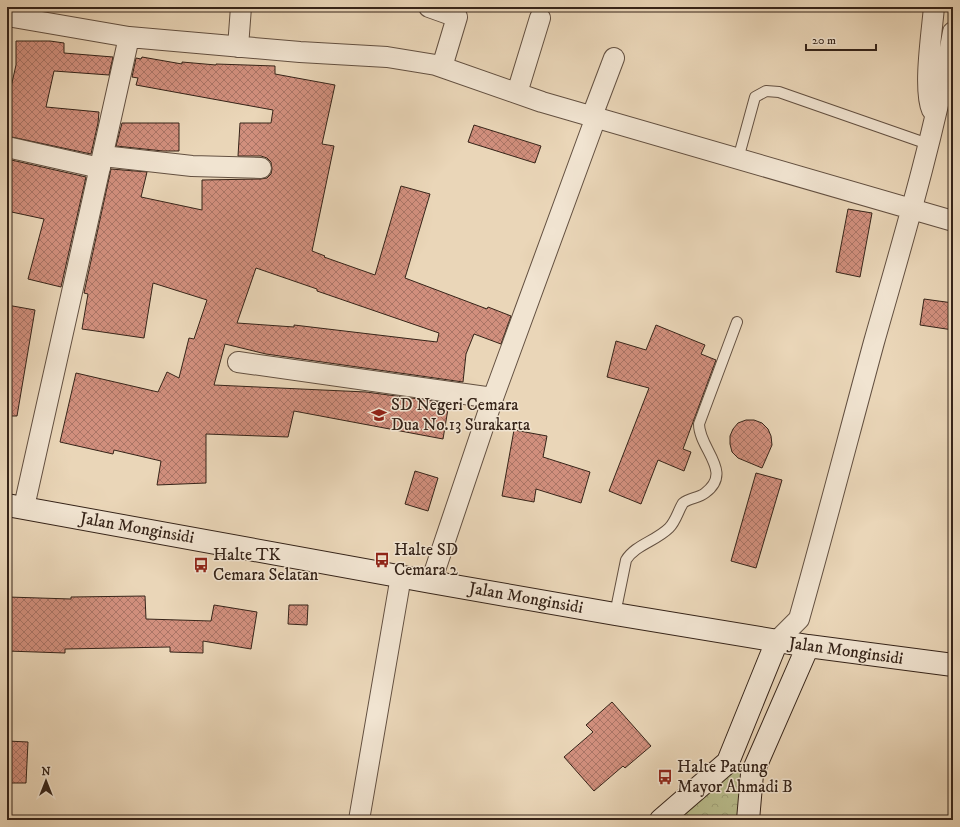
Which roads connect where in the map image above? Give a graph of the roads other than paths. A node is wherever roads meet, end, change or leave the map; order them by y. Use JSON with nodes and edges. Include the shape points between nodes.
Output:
{"nodes":[{"id":1,"x":241,"y":7,"type":"edge"},
{"id":2,"x":429,"y":7,"type":"edge"},
{"id":3,"x":934,"y":7,"type":"edge"},
{"id":4,"x":7,"y":16,"type":"edge"},
{"id":5,"x":540,"y":18,"type":"dead end"},
{"id":6,"x":953,"y":32,"type":"edge"},
{"id":7,"x":129,"y":37,"type":"junction"},
{"id":8,"x":238,"y":47,"type":"junction"},
{"id":9,"x":614,"y":58,"type":"dead end"},
{"id":10,"x":442,"y":68,"type":"junction"},
{"id":11,"x":517,"y":93,"type":"junction"},
{"id":12,"x":942,"y":102,"type":"edge"},
{"id":13,"x":594,"y":117,"type":"junction"},
{"id":14,"x":928,"y":144,"type":"junction"},
{"id":15,"x":7,"y":147,"type":"edge"},
{"id":16,"x":738,"y":159,"type":"junction"},
{"id":17,"x":101,"y":162,"type":"junction"},
{"id":18,"x":261,"y":168,"type":"dead end"},
{"id":19,"x":912,"y":208,"type":"junction"},
{"id":20,"x":953,"y":221,"type":"edge"},
{"id":21,"x":737,"y":322,"type":"dead end"},
{"id":22,"x":238,"y":362,"type":"dead end"},
{"id":23,"x":493,"y":398,"type":"junction"},
{"id":24,"x":15,"y":506,"type":"edge"},
{"id":25,"x":401,"y":576,"type":"junction"},
{"id":26,"x":431,"y":582,"type":"junction"},
{"id":27,"x":615,"y":614,"type":"junction"},
{"id":28,"x":799,"y":619,"type":"junction"},
{"id":29,"x":777,"y":641,"type":"junction"},
{"id":30,"x":808,"y":646,"type":"junction"},
{"id":31,"x":953,"y":665,"type":"edge"},
{"id":32,"x":728,"y":762,"type":"junction"},
{"id":33,"x":752,"y":774,"type":"junction"},
{"id":34,"x":359,"y":820,"type":"edge"},
{"id":35,"x":661,"y":820,"type":"edge"},
{"id":36,"x":748,"y":820,"type":"edge"}],
"edges":[{"from":1,"to":8,"type":"street"},
{"from":2,"to":10,"type":"street","via":[[457,17]]},
{"from":3,"to":12,"type":"street","via":[[928,97],[930,105]]},
{"from":4,"to":7,"type":"street"},
{"from":5,"to":11,"type":"street"},
{"from":6,"to":12,"type":"street"},
{"from":7,"to":8,"type":"street"},
{"from":7,"to":17,"type":"street"},
{"from":8,"to":10,"type":"street","via":[[387,56]]},
{"from":9,"to":13,"type":"street"},
{"from":10,"to":11,"type":"street"},
{"from":11,"to":13,"type":"street"},
{"from":12,"to":14,"type":"street"},
{"from":13,"to":16,"type":"street"},
{"from":13,"to":23,"type":"street"},
{"from":14,"to":16,"type":"lane","via":[[779,92],[766,91],[755,97]]},
{"from":14,"to":19,"type":"street"},
{"from":15,"to":17,"type":"street"},
{"from":16,"to":19,"type":"street"},
{"from":17,"to":18,"type":"street"},
{"from":17,"to":24,"type":"street"},
{"from":19,"to":20,"type":"street"},
{"from":19,"to":28,"type":"street"},
{"from":21,"to":27,"type":"lane","via":[[699,424],[700,435],[717,472],[717,479],[704,494],[683,503],[670,527],[662,534],[629,555]]},
{"from":22,"to":23,"type":"street"},
{"from":23,"to":26,"type":"street"},
{"from":24,"to":25,"type":"main road","name":"Jalan Monginsidi"},
{"from":25,"to":26,"type":"main road","name":"Jalan Monginsidi"},
{"from":25,"to":34,"type":"street"},
{"from":26,"to":27,"type":"main road","name":"Jalan Monginsidi"},
{"from":27,"to":29,"type":"main road","name":"Jalan Monginsidi"},
{"from":28,"to":29,"type":"street"},
{"from":28,"to":30,"type":"street"},
{"from":29,"to":30,"type":"main road","name":"Jalan Monginsidi"},
{"from":29,"to":32,"type":"main road"},
{"from":30,"to":31,"type":"main road","name":"Jalan Monginsidi"},
{"from":30,"to":33,"type":"main road"},
{"from":32,"to":33,"type":"main road","via":[[740,756],[751,761]]},
{"from":32,"to":35,"type":"main road"},
{"from":33,"to":36,"type":"main road"}]}
